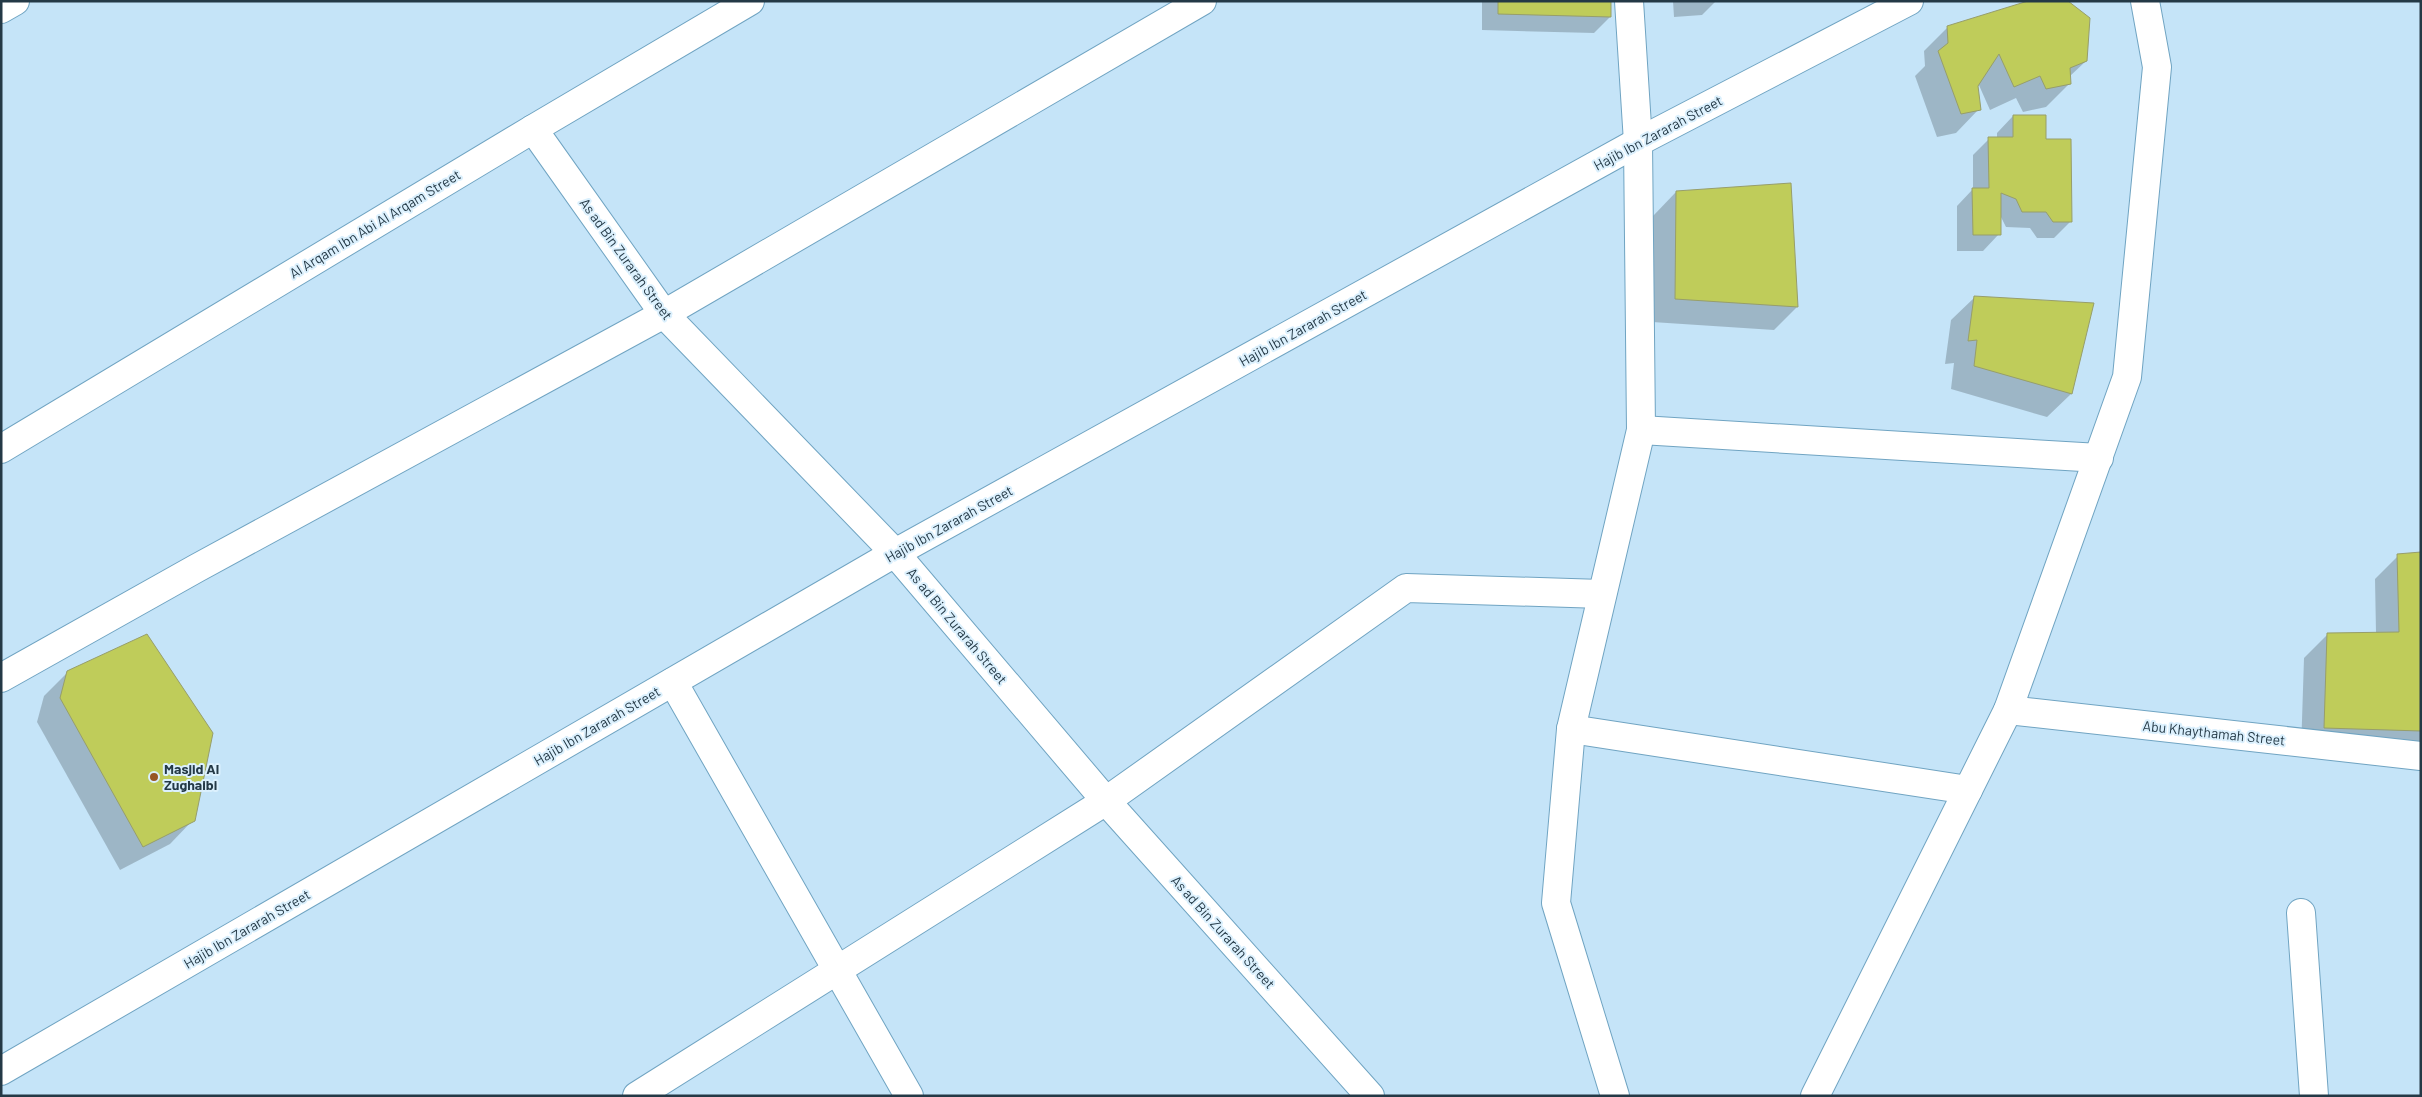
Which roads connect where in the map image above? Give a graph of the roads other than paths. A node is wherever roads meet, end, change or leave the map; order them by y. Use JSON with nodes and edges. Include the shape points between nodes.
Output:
{"nodes":[{"id":1,"x":15,"y":1,"type":"edge"},
{"id":2,"x":750,"y":1,"type":"edge"},
{"id":3,"x":1202,"y":1,"type":"edge"},
{"id":4,"x":1629,"y":1,"type":"edge"},
{"id":5,"x":1909,"y":1,"type":"edge"},
{"id":6,"x":2145,"y":1,"type":"edge"},
{"id":7,"x":1,"y":10,"type":"edge"},
{"id":8,"x":533,"y":128,"type":"junction"},
{"id":9,"x":1638,"y":142,"type":"junction"},
{"id":10,"x":664,"y":314,"type":"junction"},
{"id":11,"x":1640,"y":430,"type":"junction"},
{"id":12,"x":1,"y":449,"type":"edge"},
{"id":13,"x":2099,"y":458,"type":"junction"},
{"id":14,"x":895,"y":553,"type":"junction"},
{"id":15,"x":1602,"y":594,"type":"junction"},
{"id":16,"x":1,"y":678,"type":"edge"},
{"id":17,"x":673,"y":682,"type":"junction"},
{"id":18,"x":2008,"y":710,"type":"junction"},
{"id":19,"x":1571,"y":729,"type":"junction"},
{"id":20,"x":2421,"y":756,"type":"edge"},
{"id":21,"x":1968,"y":790,"type":"junction"},
{"id":22,"x":1106,"y":801,"type":"junction"},
{"id":23,"x":2301,"y":914,"type":"dead end"},
{"id":24,"x":836,"y":970,"type":"junction"},
{"id":25,"x":1,"y":1070,"type":"edge"},
{"id":26,"x":636,"y":1096,"type":"edge"},
{"id":27,"x":909,"y":1096,"type":"edge"},
{"id":28,"x":1370,"y":1096,"type":"edge"},
{"id":29,"x":1615,"y":1096,"type":"edge"},
{"id":30,"x":1815,"y":1096,"type":"edge"},
{"id":31,"x":2314,"y":1096,"type":"edge"}],
"edges":[{"from":1,"to":7,"type":"street"},
{"from":2,"to":8,"type":"street","name":"Al Arqam Ibn Abi Al Arqam Street"},
{"from":3,"to":10,"type":"street"},
{"from":4,"to":9,"type":"street"},
{"from":5,"to":9,"type":"street","name":"Hajib Ibn Zararah Street"},
{"from":6,"to":13,"type":"street","via":[[2157,67],[2127,377]]},
{"from":8,"to":10,"type":"street","name":"As ad Bin Zurarah Street"},
{"from":8,"to":12,"type":"street","name":"Al Arqam Ibn Abi Al Arqam Street"},
{"from":9,"to":11,"type":"street"},
{"from":9,"to":14,"type":"street","name":"Hajib Ibn Zararah Street"},
{"from":10,"to":14,"type":"street","name":"As ad Bin Zurarah Street"},
{"from":10,"to":16,"type":"street"},
{"from":11,"to":13,"type":"street"},
{"from":11,"to":15,"type":"street"},
{"from":13,"to":18,"type":"street"},
{"from":14,"to":17,"type":"street","name":"Hajib Ibn Zararah Street"},
{"from":14,"to":22,"type":"street","name":"As ad Bin Zurarah Street"},
{"from":15,"to":19,"type":"street"},
{"from":15,"to":22,"type":"street","via":[[1406,588]]},
{"from":17,"to":24,"type":"street"},
{"from":17,"to":25,"type":"street","name":"Hajib Ibn Zararah Street"},
{"from":18,"to":20,"type":"street","name":"Abu Khaythamah Street"},
{"from":18,"to":21,"type":"street"},
{"from":19,"to":21,"type":"street"},
{"from":19,"to":29,"type":"street","via":[[1556,903]]},
{"from":21,"to":30,"type":"street"},
{"from":22,"to":24,"type":"street"},
{"from":22,"to":28,"type":"street","name":"As ad Bin Zurarah Street"},
{"from":23,"to":31,"type":"street"},
{"from":24,"to":26,"type":"street"},
{"from":24,"to":27,"type":"street"}]}
